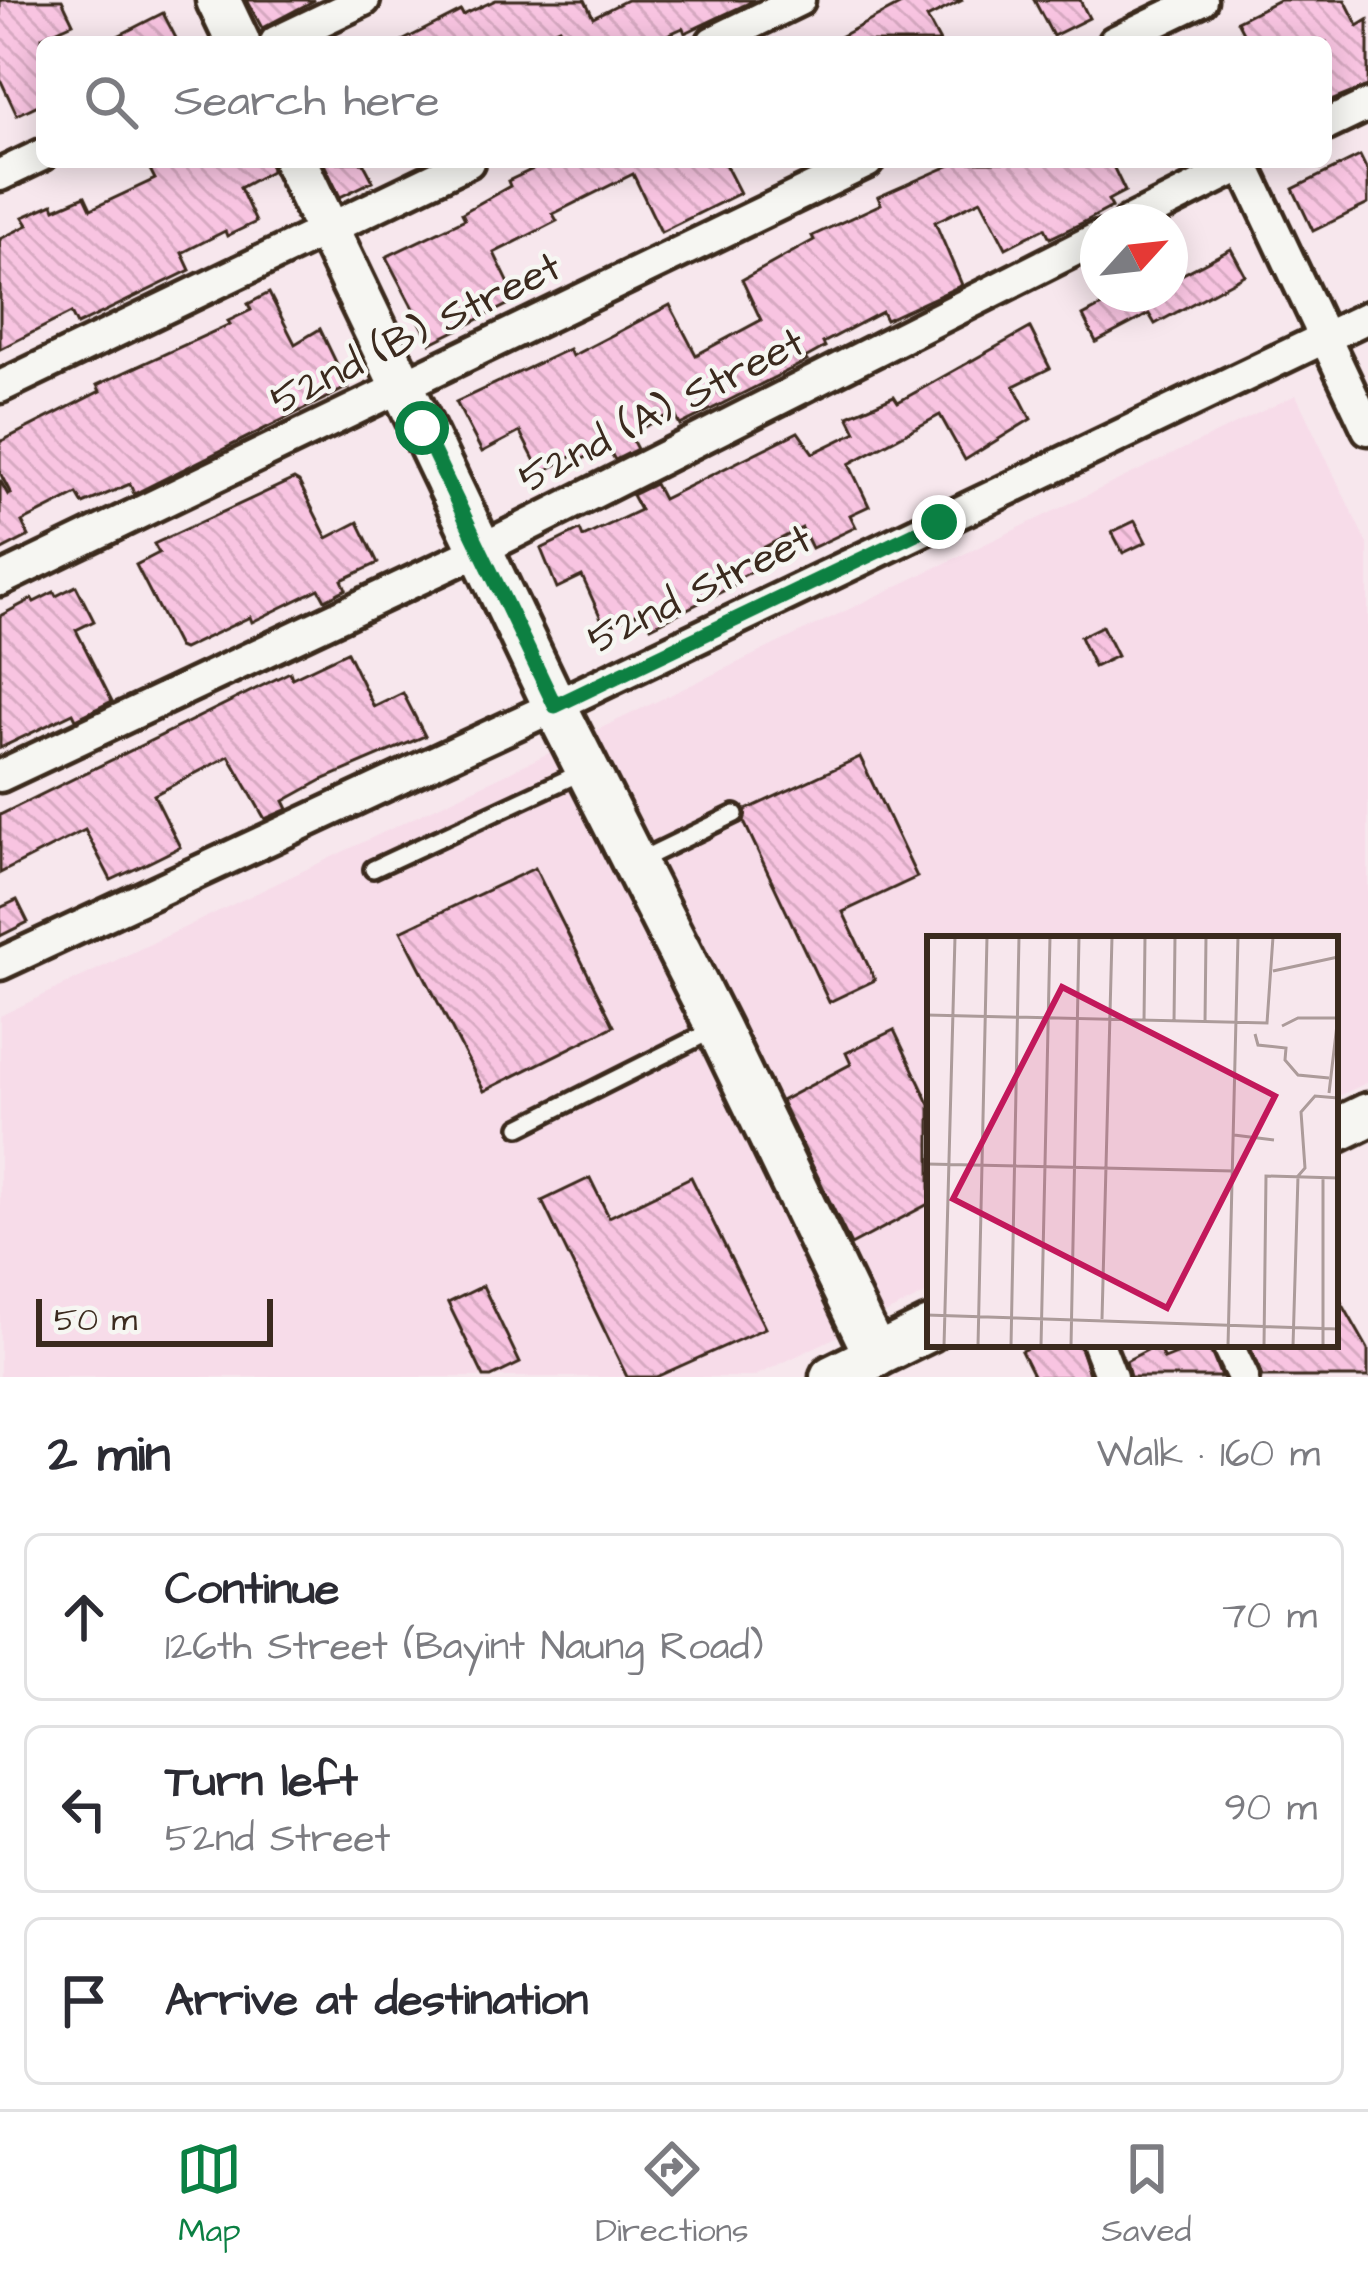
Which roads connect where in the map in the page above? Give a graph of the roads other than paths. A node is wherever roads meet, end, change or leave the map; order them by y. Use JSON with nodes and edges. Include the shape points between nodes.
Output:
{"nodes":[{"id":1,"x":218,"y":0,"type":"edge"},
{"id":2,"x":364,"y":0,"type":"edge"},
{"id":3,"x":800,"y":0,"type":"edge"},
{"id":4,"x":1201,"y":0,"type":"edge"},
{"id":5,"x":1174,"y":19,"type":"edge"},
{"id":6,"x":235,"y":36,"type":"edge"},
{"id":7,"x":289,"y":36,"type":"edge"},
{"id":8,"x":725,"y":36,"type":"edge"},
{"id":9,"x":1130,"y":36,"type":"edge"},
{"id":10,"x":1368,"y":105,"type":"edge"},
{"id":11,"x":1332,"y":122,"type":"edge"},
{"id":12,"x":36,"y":158,"type":"edge"},
{"id":13,"x":298,"y":168,"type":"edge"},
{"id":14,"x":456,"y":168,"type":"edge"},
{"id":15,"x":856,"y":168,"type":"edge"},
{"id":16,"x":1234,"y":168,"type":"edge"},
{"id":17,"x":1246,"y":168,"type":"edge"},
{"id":18,"x":0,"y":176,"type":"edge"},
{"id":19,"x":1164,"y":204,"type":"edge"},
{"id":20,"x":328,"y":230,"type":"junction"},
{"id":21,"x":1080,"y":247,"type":"edge"},
{"id":22,"x":1368,"y":317,"type":"edge"},
{"id":23,"x":1324,"y":338,"type":"junction"},
{"id":24,"x":0,"y":387,"type":"edge"},
{"id":25,"x":403,"y":388,"type":"junction"},
{"id":26,"x":1368,"y":429,"type":"edge"},
{"id":27,"x":480,"y":550,"type":"junction"},
{"id":28,"x":0,"y":580,"type":"edge"},
{"id":29,"x":555,"y":706,"type":"junction"},
{"id":30,"x":587,"y":770,"type":"junction"},
{"id":31,"x":0,"y":776,"type":"edge"},
{"id":32,"x":735,"y":814,"type":"dead end"},
{"id":33,"x":634,"y":863,"type":"junction"},
{"id":34,"x":373,"y":869,"type":"dead end"},
{"id":35,"x":0,"y":964,"type":"edge"},
{"id":36,"x":718,"y":1028,"type":"junction"},
{"id":37,"x":1368,"y":1115,"type":"edge"},
{"id":38,"x":520,"y":1127,"type":"dead end"},
{"id":39,"x":1338,"y":1130,"type":"edge"},
{"id":40,"x":927,"y":1332,"type":"edge"},
{"id":41,"x":1099,"y":1347,"type":"edge"},
{"id":42,"x":1228,"y":1347,"type":"edge"},
{"id":43,"x":854,"y":1369,"type":"edge"},
{"id":44,"x":1111,"y":1377,"type":"edge"},
{"id":45,"x":1243,"y":1377,"type":"edge"}],
"edges":[{"from":1,"to":6,"type":"street"},
{"from":2,"to":7,"type":"street"},
{"from":3,"to":8,"type":"street"},
{"from":4,"to":5,"type":"street"},
{"from":5,"to":9,"type":"street"},
{"from":10,"to":11,"type":"street"},
{"from":12,"to":18,"type":"street"},
{"from":13,"to":20,"type":"street"},
{"from":14,"to":20,"type":"street"},
{"from":15,"to":25,"type":"street","name":"52nd (B) Street"},
{"from":16,"to":19,"type":"street"},
{"from":17,"to":23,"type":"street"},
{"from":20,"to":24,"type":"street"},
{"from":20,"to":25,"type":"street"},
{"from":21,"to":27,"type":"street","name":"52nd (A) Street"},
{"from":22,"to":23,"type":"street","name":"52nd Street"},
{"from":23,"to":26,"type":"street"},
{"from":23,"to":29,"type":"street","name":"52nd Street"},
{"from":25,"to":27,"type":"street"},
{"from":25,"to":28,"type":"street","name":"52nd (B) Street"},
{"from":27,"to":29,"type":"street"},
{"from":27,"to":31,"type":"street","name":"52nd (A) Street"},
{"from":29,"to":30,"type":"street"},
{"from":29,"to":35,"type":"street","name":"52nd Street"},
{"from":30,"to":33,"type":"street"},
{"from":30,"to":34,"type":"lane"},
{"from":32,"to":33,"type":"lane"},
{"from":33,"to":36,"type":"street"},
{"from":36,"to":38,"type":"lane"},
{"from":36,"to":43,"type":"street"},
{"from":37,"to":39,"type":"street"},
{"from":40,"to":43,"type":"street"},
{"from":41,"to":44,"type":"street"},
{"from":42,"to":45,"type":"street"}]}
